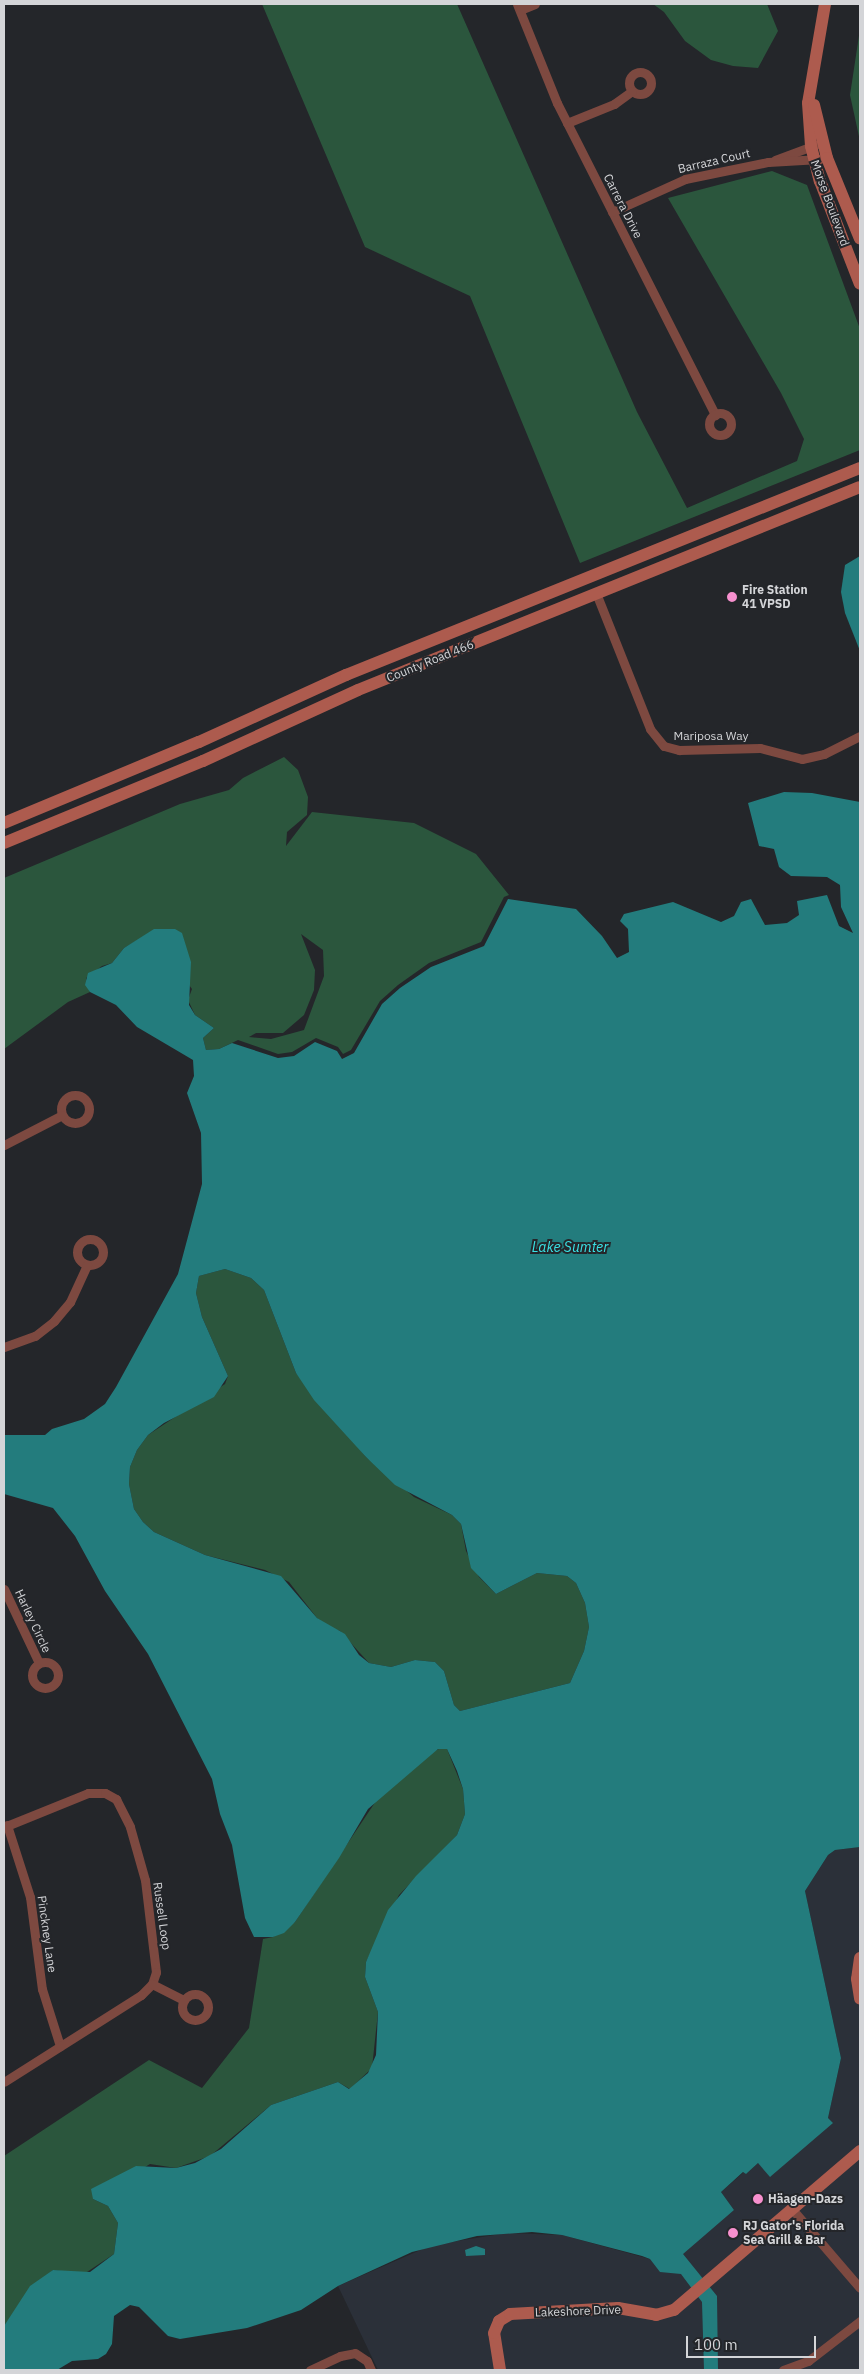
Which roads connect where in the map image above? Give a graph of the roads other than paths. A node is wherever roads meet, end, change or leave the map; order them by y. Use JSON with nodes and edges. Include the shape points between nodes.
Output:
{"nodes":[{"id":1,"x":535,"y":4,"type":"edge"},
{"id":2,"x":825,"y":4,"type":"edge"},
{"id":3,"x":518,"y":7,"type":"edge"},
{"id":4,"x":632,"y":91,"type":"dead end"},
{"id":5,"x":567,"y":124,"type":"junction"},
{"id":6,"x":816,"y":144,"type":"junction"},
{"id":7,"x":827,"y":158,"type":"junction"},
{"id":8,"x":813,"y":160,"type":"junction"},
{"id":9,"x":768,"y":162,"type":"junction"},
{"id":10,"x":612,"y":212,"type":"junction"},
{"id":11,"x":860,"y":239,"type":"edge"},
{"id":12,"x":860,"y":284,"type":"edge"},
{"id":13,"x":714,"y":414,"type":"dead end"},
{"id":14,"x":860,"y":468,"type":"edge"},
{"id":15,"x":860,"y":487,"type":"edge"},
{"id":16,"x":589,"y":576,"type":"junction"},
{"id":17,"x":596,"y":593,"type":"junction"},
{"id":18,"x":860,"y":736,"type":"edge"},
{"id":19,"x":860,"y":742,"type":"edge"},
{"id":20,"x":835,"y":749,"type":"junction"},
{"id":21,"x":4,"y":823,"type":"edge"},
{"id":22,"x":4,"y":843,"type":"edge"},
{"id":23,"x":62,"y":1116,"type":"dead end"},
{"id":24,"x":4,"y":1145,"type":"edge"},
{"id":25,"x":87,"y":1265,"type":"dead end"},
{"id":26,"x":4,"y":1348,"type":"edge"},
{"id":27,"x":4,"y":1589,"type":"edge"},
{"id":28,"x":39,"y":1663,"type":"dead end"},
{"id":29,"x":5,"y":1826,"type":"edge"},
{"id":30,"x":860,"y":1958,"type":"edge"},
{"id":31,"x":858,"y":1979,"type":"edge"},
{"id":32,"x":152,"y":1984,"type":"junction"},
{"id":33,"x":860,"y":1999,"type":"edge"},
{"id":34,"x":184,"y":2000,"type":"dead end"},
{"id":35,"x":60,"y":2046,"type":"junction"},
{"id":36,"x":4,"y":2082,"type":"edge"},
{"id":37,"x":860,"y":2151,"type":"edge"},
{"id":38,"x":792,"y":2209,"type":"junction"},
{"id":39,"x":860,"y":2288,"type":"edge"},
{"id":40,"x":860,"y":2321,"type":"edge"},
{"id":41,"x":310,"y":2370,"type":"edge"},
{"id":42,"x":371,"y":2370,"type":"edge"},
{"id":43,"x":500,"y":2370,"type":"edge"},
{"id":44,"x":783,"y":2370,"type":"edge"}],
"edges":[{"from":1,"to":3,"type":"street"},
{"from":2,"to":6,"type":"main road","name":"Morse Boulevard","via":[[808,103]]},
{"from":3,"to":5,"type":"street","name":"Carrera Drive"},
{"from":4,"to":5,"type":"street","via":[[614,104]]},
{"from":5,"to":10,"type":"street","name":"Carrera Drive"},
{"from":6,"to":7,"type":"main road","name":"Morse Boulevard"},
{"from":6,"to":8,"type":"main road","name":"Morse Boulevard"},
{"from":6,"to":9,"type":"street","name":"Barraza Court"},
{"from":7,"to":8,"type":"street","name":"Barraza Court"},
{"from":7,"to":11,"type":"main road","name":"Morse Boulevard"},
{"from":8,"to":9,"type":"street","name":"Barraza Court"},
{"from":8,"to":12,"type":"main road","name":"Morse Boulevard"},
{"from":9,"to":10,"type":"street","name":"Barraza Court","via":[[685,179]]},
{"from":10,"to":13,"type":"street","name":"Carrera Drive"},
{"from":14,"to":16,"type":"main road","name":"County Road 466"},
{"from":15,"to":17,"type":"main road","name":"County Road 466"},
{"from":16,"to":17,"type":"main road"},
{"from":16,"to":21,"type":"main road","name":"County Road 466","via":[[346,675],[199,742]]},
{"from":17,"to":20,"type":"street","name":"Mariposa Way","via":[[650,729],[664,746],[679,750],[760,748],[802,759]]},
{"from":17,"to":22,"type":"main road","name":"County Road 466","via":[[358,690],[203,761]]},
{"from":18,"to":20,"type":"street","name":"Mariposa Way"},
{"from":19,"to":20,"type":"street","name":"Mariposa Way"},
{"from":23,"to":24,"type":"street"},
{"from":25,"to":26,"type":"street","via":[[70,1302],[54,1321],[35,1336]]},
{"from":27,"to":28,"type":"street","name":"Harley Circle"},
{"from":29,"to":32,"type":"street","name":"Russell Loop","via":[[88,1793],[105,1793],[120,1804],[139,1853],[151,1911],[156,1972]]},
{"from":29,"to":35,"type":"street","name":"Pinckney Lane","via":[[30,1897],[42,1989]]},
{"from":30,"to":31,"type":"main road"},
{"from":31,"to":33,"type":"main road"},
{"from":32,"to":34,"type":"street"},
{"from":32,"to":35,"type":"street","via":[[141,1995]]},
{"from":35,"to":36,"type":"street"},
{"from":37,"to":38,"type":"main road","name":"Lakeshore Drive"},
{"from":38,"to":39,"type":"street"},
{"from":38,"to":43,"type":"main road","name":"Lakeshore Drive","via":[[674,2310],[656,2315],[618,2308],[510,2314],[499,2321],[494,2333]]},
{"from":40,"to":44,"type":"street","via":[[808,2361]]},
{"from":41,"to":42,"type":"street","via":[[355,2353],[367,2361]]}]}
